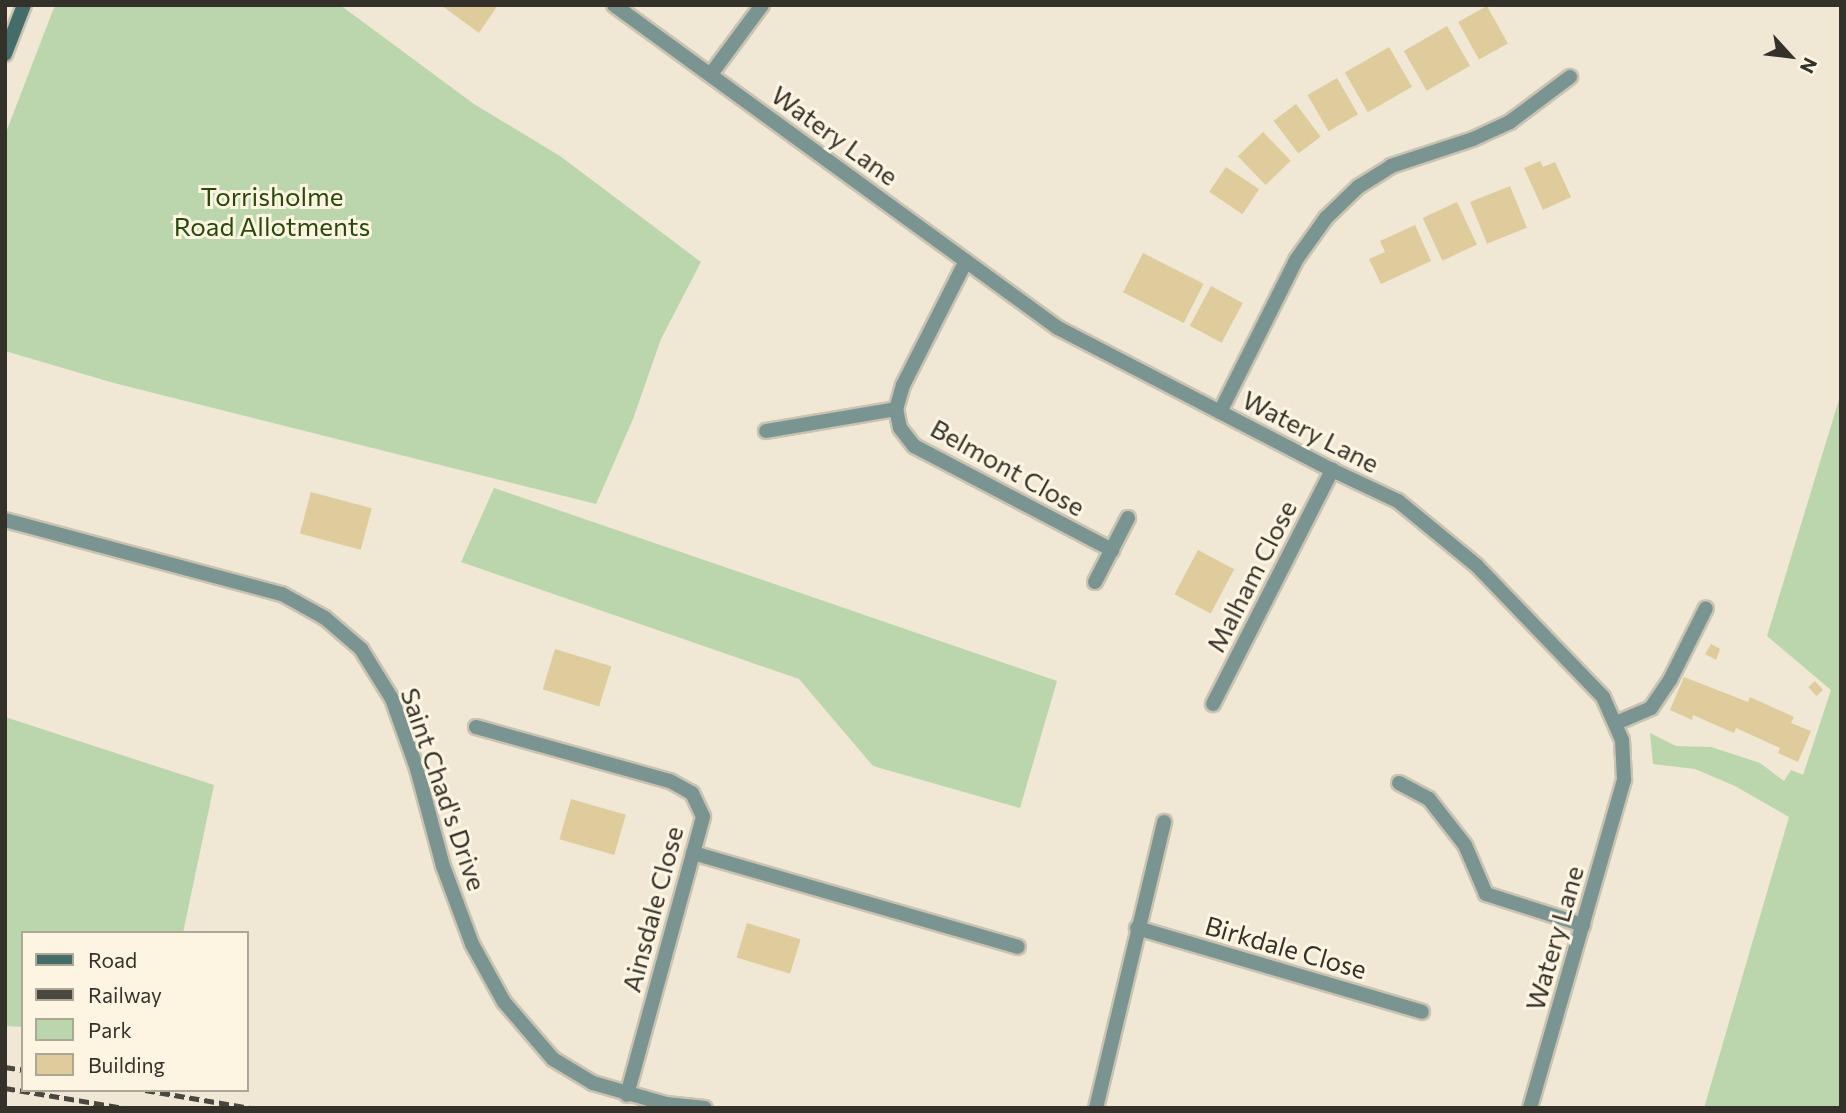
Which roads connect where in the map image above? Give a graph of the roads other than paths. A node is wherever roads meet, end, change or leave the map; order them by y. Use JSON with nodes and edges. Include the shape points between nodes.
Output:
{"nodes":[{"id":1,"x":24,"y":5,"type":"edge"},
{"id":2,"x":614,"y":5,"type":"edge"},
{"id":3,"x":762,"y":5,"type":"edge"},
{"id":4,"x":5,"y":54,"type":"edge"},
{"id":5,"x":711,"y":74,"type":"junction"},
{"id":6,"x":1570,"y":77,"type":"dead end"},
{"id":7,"x":966,"y":261,"type":"junction"},
{"id":8,"x":896,"y":409,"type":"junction"},
{"id":9,"x":1220,"y":412,"type":"junction"},
{"id":10,"x":766,"y":430,"type":"dead end"},
{"id":11,"x":1332,"y":470,"type":"junction"},
{"id":12,"x":1129,"y":518,"type":"dead end"},
{"id":13,"x":5,"y":520,"type":"edge"},
{"id":14,"x":1112,"y":550,"type":"junction"},
{"id":15,"x":1095,"y":582,"type":"dead end"},
{"id":16,"x":1706,"y":608,"type":"dead end"},
{"id":17,"x":1213,"y":704,"type":"dead end"},
{"id":18,"x":1616,"y":723,"type":"junction"},
{"id":19,"x":476,"y":727,"type":"dead end"},
{"id":20,"x":1399,"y":783,"type":"dead end"},
{"id":21,"x":1164,"y":822,"type":"dead end"},
{"id":22,"x":693,"y":853,"type":"junction"},
{"id":23,"x":1583,"y":925,"type":"junction"},
{"id":24,"x":1137,"y":928,"type":"junction"},
{"id":25,"x":1018,"y":947,"type":"dead end"},
{"id":26,"x":1422,"y":1012,"type":"dead end"},
{"id":27,"x":626,"y":1095,"type":"junction"},
{"id":28,"x":705,"y":1108,"type":"edge"},
{"id":29,"x":1096,"y":1108,"type":"edge"},
{"id":30,"x":1530,"y":1108,"type":"edge"}],
"edges":[{"from":1,"to":4,"type":"main road"},
{"from":2,"to":5,"type":"street","name":"Watery Lane"},
{"from":3,"to":5,"type":"street"},
{"from":5,"to":7,"type":"street","name":"Watery Lane"},
{"from":6,"to":9,"type":"street","via":[[1510,122],[1391,166],[1358,187],[1326,218],[1296,260]]},
{"from":7,"to":8,"type":"street","via":[[903,385]]},
{"from":7,"to":9,"type":"street","name":"Watery Lane","via":[[1058,328]]},
{"from":8,"to":10,"type":"street"},
{"from":8,"to":14,"type":"street","name":"Belmont Close","via":[[900,428],[914,446]]},
{"from":9,"to":11,"type":"street","name":"Watery Lane"},
{"from":11,"to":17,"type":"street","name":"Malham Close"},
{"from":11,"to":18,"type":"street","name":"Watery Lane","via":[[1398,501],[1477,566],[1603,697]]},
{"from":12,"to":14,"type":"street"},
{"from":13,"to":27,"type":"street","name":"Saint Chad's Drive","via":[[282,594],[326,618],[360,649],[392,699],[443,866],[472,944],[504,1002],[552,1059],[593,1083]]},
{"from":14,"to":15,"type":"street"},
{"from":16,"to":18,"type":"street","via":[[1651,708]]},
{"from":18,"to":23,"type":"street","name":"Watery Lane","via":[[1622,740],[1624,780]]},
{"from":19,"to":22,"type":"street","name":"Ainsdale Close","via":[[670,781],[692,793],[703,817]]},
{"from":20,"to":23,"type":"street","via":[[1429,799],[1465,845],[1486,894]]},
{"from":21,"to":24,"type":"street"},
{"from":22,"to":25,"type":"street"},
{"from":22,"to":27,"type":"street","name":"Ainsdale Close"},
{"from":23,"to":30,"type":"street","name":"Watery Lane"},
{"from":24,"to":26,"type":"street","name":"Birkdale Close"},
{"from":24,"to":29,"type":"street"},
{"from":27,"to":28,"type":"street","name":"Saint Chad's Drive"}]}
